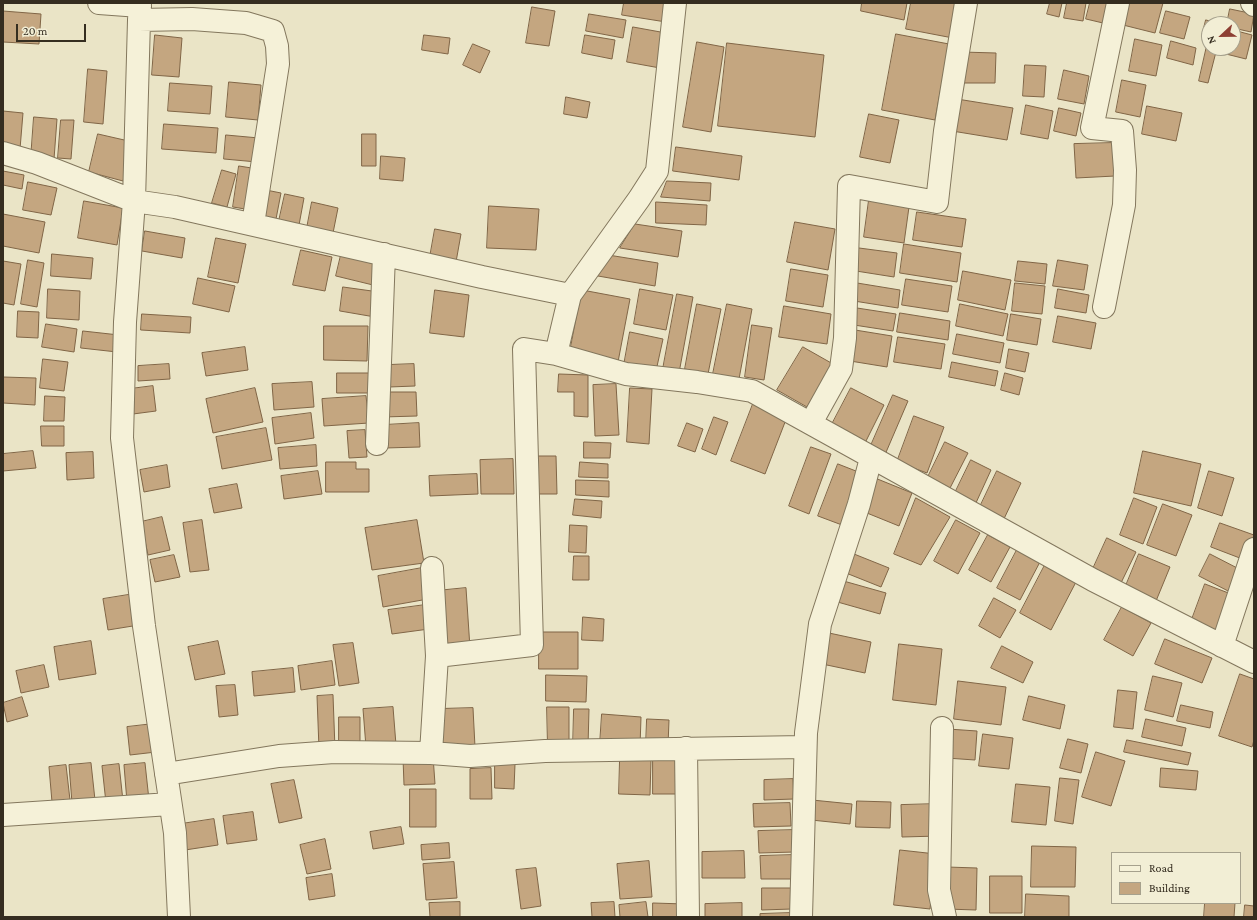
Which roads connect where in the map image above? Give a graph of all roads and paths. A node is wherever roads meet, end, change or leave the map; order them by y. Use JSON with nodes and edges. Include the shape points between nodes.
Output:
{"nodes":[{"id":1,"x":99,"y":3,"type":"edge"},
{"id":2,"x":675,"y":3,"type":"edge"},
{"id":3,"x":966,"y":3,"type":"edge"},
{"id":4,"x":1118,"y":3,"type":"edge"},
{"id":5,"x":139,"y":10,"type":"edge"},
{"id":6,"x":3,"y":152,"type":"edge"},
{"id":7,"x":134,"y":201,"type":"junction"},
{"id":8,"x":253,"y":224,"type":"junction"},
{"id":9,"x":384,"y":254,"type":"junction"},
{"id":10,"x":570,"y":295,"type":"junction"},
{"id":11,"x":1104,"y":307,"type":"dead end"},
{"id":12,"x":556,"y":354,"type":"junction"},
{"id":13,"x":810,"y":423,"type":"junction"},
{"id":14,"x":377,"y":444,"type":"dead end"},
{"id":15,"x":871,"y":458,"type":"junction"},
{"id":16,"x":1254,"y":550,"type":"edge"},
{"id":17,"x":432,"y":568,"type":"dead end"},
{"id":18,"x":1222,"y":646,"type":"junction"},
{"id":19,"x":437,"y":656,"type":"junction"},
{"id":20,"x":1254,"y":662,"type":"edge"},
{"id":21,"x":942,"y":728,"type":"dead end"},
{"id":22,"x":805,"y":747,"type":"junction"},
{"id":23,"x":686,"y":748,"type":"junction"},
{"id":24,"x":431,"y":753,"type":"junction"},
{"id":25,"x":166,"y":774,"type":"junction"},
{"id":26,"x":170,"y":804,"type":"junction"},
{"id":27,"x":3,"y":815,"type":"edge"},
{"id":28,"x":179,"y":917,"type":"edge"},
{"id":29,"x":688,"y":917,"type":"edge"},
{"id":30,"x":801,"y":917,"type":"edge"},
{"id":31,"x":945,"y":917,"type":"edge"}],
"edges":[{"from":1,"to":5,"type":"street"},
{"from":2,"to":10,"type":"street","via":[[657,170]]},
{"from":3,"to":13,"type":"street","via":[[945,131],[937,202],[849,186],[845,338],[841,369]]},
{"from":4,"to":11,"type":"street","via":[[1092,128],[1122,131],[1125,170],[1124,205]]},
{"from":5,"to":7,"type":"street"},
{"from":5,"to":8,"type":"street","via":[[192,19],[246,23],[273,31],[278,64]]},
{"from":6,"to":7,"type":"street"},
{"from":7,"to":8,"type":"street"},
{"from":7,"to":25,"type":"street","via":[[125,322],[122,438],[144,626]]},
{"from":8,"to":9,"type":"street"},
{"from":9,"to":10,"type":"street"},
{"from":9,"to":14,"type":"street"},
{"from":10,"to":12,"type":"street"},
{"from":12,"to":13,"type":"street","via":[[626,374],[752,391]]},
{"from":12,"to":19,"type":"street","via":[[524,349],[532,645]]},
{"from":13,"to":15,"type":"street"},
{"from":15,"to":18,"type":"street","via":[[1093,580]]},
{"from":15,"to":22,"type":"street","via":[[859,504],[820,624]]},
{"from":16,"to":18,"type":"street"},
{"from":17,"to":19,"type":"street"},
{"from":18,"to":20,"type":"street"},
{"from":19,"to":24,"type":"street"},
{"from":21,"to":31,"type":"street","via":[[939,890]]},
{"from":22,"to":23,"type":"street"},
{"from":22,"to":30,"type":"street"},
{"from":23,"to":24,"type":"street","via":[[545,751],[470,756]]},
{"from":23,"to":29,"type":"street"},
{"from":24,"to":25,"type":"street","via":[[334,752],[279,756]]},
{"from":25,"to":26,"type":"street"},
{"from":26,"to":27,"type":"street"},
{"from":26,"to":28,"type":"street","via":[[175,833]]}]}
